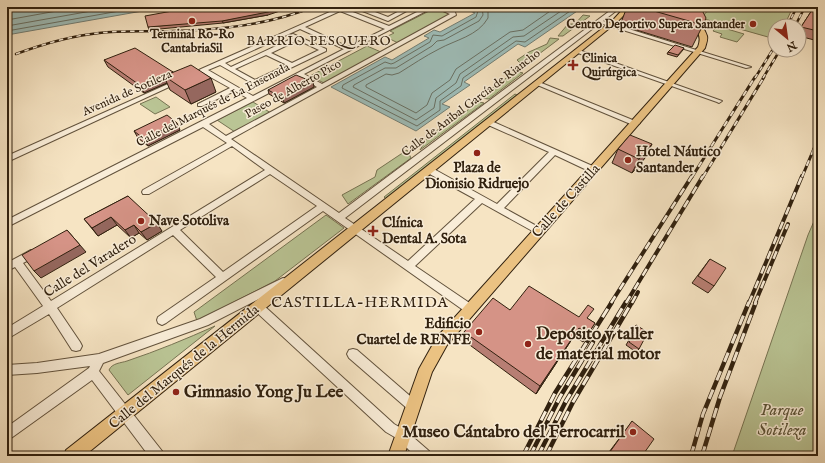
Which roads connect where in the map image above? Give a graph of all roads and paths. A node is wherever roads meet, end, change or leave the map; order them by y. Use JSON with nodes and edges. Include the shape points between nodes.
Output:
{"nodes":[{"id":1,"x":365,"y":7,"type":"edge"},
{"id":2,"x":406,"y":7,"type":"edge"},
{"id":3,"x":431,"y":7,"type":"edge"},
{"id":4,"x":436,"y":7,"type":"edge"},
{"id":5,"x":618,"y":7,"type":"edge"},
{"id":6,"x":629,"y":7,"type":"edge"},
{"id":7,"x":635,"y":7,"type":"edge"},
{"id":8,"x":670,"y":7,"type":"edge"},
{"id":9,"x":674,"y":7,"type":"edge"},
{"id":10,"x":342,"y":8,"type":"edge"},
{"id":11,"x":374,"y":14,"type":"junction"},
{"id":12,"x":364,"y":18,"type":"junction"},
{"id":13,"x":599,"y":21,"type":"junction"},
{"id":14,"x":613,"y":23,"type":"junction"},
{"id":15,"x":696,"y":25,"type":"junction"},
{"id":16,"x":300,"y":27,"type":"junction"},
{"id":17,"x":388,"y":28,"type":"junction"},
{"id":18,"x":286,"y":33,"type":"junction"},
{"id":19,"x":298,"y":38,"type":"junction"},
{"id":20,"x":348,"y":49,"type":"junction"},
{"id":21,"x":577,"y":51,"type":"junction"},
{"id":22,"x":699,"y":52,"type":"junction"},
{"id":23,"x":267,"y":53,"type":"junction"},
{"id":24,"x":220,"y":62,"type":"junction"},
{"id":25,"x":292,"y":65,"type":"junction"},
{"id":26,"x":748,"y":67,"type":"dead end"},
{"id":27,"x":231,"y":69,"type":"junction"},
{"id":28,"x":203,"y":70,"type":"junction"},
{"id":29,"x":299,"y":74,"type":"junction"},
{"id":30,"x":526,"y":77,"type":"junction"},
{"id":31,"x":538,"y":83,"type":"junction"},
{"id":32,"x":671,"y":84,"type":"junction"},
{"id":33,"x":322,"y":87,"type":"junction"},
{"id":34,"x":235,"y":88,"type":"junction"},
{"id":35,"x":252,"y":98,"type":"junction"},
{"id":36,"x":719,"y":101,"type":"dead end"},
{"id":37,"x":200,"y":105,"type":"dead end"},
{"id":38,"x":203,"y":123,"type":"junction"},
{"id":39,"x":636,"y":123,"type":"junction"},
{"id":40,"x":493,"y":124,"type":"junction"},
{"id":41,"x":229,"y":141,"type":"junction"},
{"id":42,"x":554,"y":152,"type":"junction"},
{"id":43,"x":7,"y":159,"type":"edge"},
{"id":44,"x":270,"y":170,"type":"junction"},
{"id":45,"x":429,"y":170,"type":"junction"},
{"id":46,"x":594,"y":170,"type":"junction"},
{"id":47,"x":146,"y":192,"type":"dead end"},
{"id":48,"x":480,"y":199,"type":"junction"},
{"id":49,"x":322,"y":207,"type":"junction"},
{"id":50,"x":498,"y":208,"type":"junction"},
{"id":51,"x":339,"y":218,"type":"junction"},
{"id":52,"x":7,"y":224,"type":"edge"},
{"id":53,"x":174,"y":230,"type":"junction"},
{"id":54,"x":355,"y":230,"type":"junction"},
{"id":55,"x":540,"y":231,"type":"junction"},
{"id":56,"x":42,"y":248,"type":"edge"},
{"id":57,"x":17,"y":262,"type":"junction"},
{"id":58,"x":409,"y":266,"type":"junction"},
{"id":59,"x":7,"y":268,"type":"edge"},
{"id":60,"x":303,"y":271,"type":"junction"},
{"id":61,"x":223,"y":278,"type":"junction"},
{"id":62,"x":50,"y":307,"type":"junction"},
{"id":63,"x":258,"y":307,"type":"junction"},
{"id":64,"x":470,"y":309,"type":"junction"},
{"id":65,"x":162,"y":320,"type":"dead end"},
{"id":66,"x":7,"y":334,"type":"edge"},
{"id":67,"x":76,"y":346,"type":"dead end"},
{"id":68,"x":353,"y":354,"type":"dead end"},
{"id":69,"x":99,"y":359,"type":"junction"},
{"id":70,"x":7,"y":370,"type":"edge"},
{"id":71,"x":93,"y":372,"type":"junction"},
{"id":72,"x":412,"y":406,"type":"junction"},
{"id":73,"x":125,"y":415,"type":"junction"},
{"id":74,"x":7,"y":435,"type":"edge"},
{"id":75,"x":402,"y":436,"type":"junction"},
{"id":76,"x":72,"y":456,"type":"edge"},
{"id":77,"x":157,"y":456,"type":"edge"},
{"id":78,"x":396,"y":456,"type":"edge"},
{"id":79,"x":424,"y":456,"type":"edge"}],
"edges":[{"from":1,"to":11,"type":"street","via":[[362,9]]},
{"from":2,"to":11,"type":"street","via":[[409,8],[388,19]]},
{"from":3,"to":17,"type":"street","name":"Calle del Marqués de La Ensenada"},
{"from":4,"to":33,"type":"street","name":"Paseo de Alberto Pico","via":[[453,15]]},
{"from":5,"to":13,"type":"street","name":"Calle de Anibal García de Riancho"},
{"from":6,"to":14,"type":"main road","name":"Calle del Marqués de la Hermida"},
{"from":7,"to":14,"type":"main road"},
{"from":8,"to":15,"type":"main road"},
{"from":9,"to":15,"type":"main road"},
{"from":10,"to":12,"type":"street"},
{"from":10,"to":16,"type":"street","name":"Avenida de Sotileza"},
{"from":11,"to":12,"type":"street"},
{"from":12,"to":17,"type":"street"},
{"from":13,"to":14,"type":"street"},
{"from":13,"to":30,"type":"street","name":"Calle de Anibal García de Riancho"},
{"from":14,"to":21,"type":"main road","name":"Calle del Marqués de la Hermida"},
{"from":14,"to":22,"type":"street"},
{"from":15,"to":22,"type":"main road","via":[[703,38]]},
{"from":16,"to":18,"type":"street","name":"Avenida de Sotileza"},
{"from":16,"to":20,"type":"street"},
{"from":17,"to":20,"type":"street","name":"Calle del Marqués de La Ensenada"},
{"from":18,"to":19,"type":"street"},
{"from":18,"to":24,"type":"street","name":"Avenida de Sotileza"},
{"from":19,"to":23,"type":"street"},
{"from":19,"to":25,"type":"street","via":[[324,50]]},
{"from":20,"to":29,"type":"street","name":"Calle del Marqués de La Ensenada"},
{"from":21,"to":31,"type":"main road","name":"Calle del Marqués de la Hermida"},
{"from":21,"to":32,"type":"street"},
{"from":22,"to":26,"type":"street"},
{"from":22,"to":32,"type":"main road","name":"Calle de Castilla"},
{"from":23,"to":25,"type":"street"},
{"from":23,"to":27,"type":"street"},
{"from":24,"to":27,"type":"street"},
{"from":24,"to":28,"type":"street","name":"Avenida de Sotileza"},
{"from":25,"to":27,"type":"street","via":[[256,83]]},
{"from":28,"to":34,"type":"street"},
{"from":28,"to":43,"type":"street","name":"Avenida de Sotileza"},
{"from":29,"to":33,"type":"street"},
{"from":29,"to":35,"type":"street","name":"Calle del Marqués de La Ensenada"},
{"from":30,"to":31,"type":"street"},
{"from":30,"to":51,"type":"street","name":"Calle de Anibal García de Riancho"},
{"from":31,"to":39,"type":"street"},
{"from":31,"to":40,"type":"main road","name":"Calle del Marqués de la Hermida"},
{"from":32,"to":36,"type":"street"},
{"from":32,"to":39,"type":"main road","name":"Calle de Castilla"},
{"from":33,"to":41,"type":"street","name":"Paseo de Alberto Pico"},
{"from":34,"to":35,"type":"street"},
{"from":34,"to":37,"type":"street"},
{"from":35,"to":38,"type":"street","name":"Calle del Marqués de La Ensenada"},
{"from":38,"to":41,"type":"street"},
{"from":38,"to":52,"type":"street","name":"Calle del Marqués de La Ensenada"},
{"from":39,"to":46,"type":"main road","name":"Calle de Castilla"},
{"from":40,"to":42,"type":"street"},
{"from":40,"to":45,"type":"main road","name":"Calle del Marqués de la Hermida"},
{"from":41,"to":44,"type":"street"},
{"from":41,"to":47,"type":"street","name":"Paseo de Alberto Pico"},
{"from":42,"to":46,"type":"street"},
{"from":42,"to":50,"type":"street"},
{"from":44,"to":49,"type":"street"},
{"from":44,"to":53,"type":"street","name":"Calle del Varadero"},
{"from":45,"to":48,"type":"street"},
{"from":45,"to":54,"type":"main road","name":"Calle del Marqués de la Hermida"},
{"from":46,"to":55,"type":"main road","name":"Calle de Castilla"},
{"from":48,"to":50,"type":"street"},
{"from":48,"to":58,"type":"street"},
{"from":49,"to":51,"type":"street"},
{"from":49,"to":61,"type":"street"},
{"from":50,"to":55,"type":"street"},
{"from":51,"to":54,"type":"street"},
{"from":53,"to":61,"type":"street"},
{"from":53,"to":62,"type":"street","name":"Calle del Varadero"},
{"from":54,"to":58,"type":"street"},
{"from":54,"to":60,"type":"main road","name":"Calle del Marqués de la Hermida"},
{"from":55,"to":64,"type":"main road","name":"Calle de Castilla"},
{"from":56,"to":57,"type":"street"},
{"from":57,"to":59,"type":"street"},
{"from":57,"to":62,"type":"street"},
{"from":58,"to":64,"type":"street"},
{"from":60,"to":63,"type":"main road","name":"Calle del Marqués de la Hermida"},
{"from":60,"to":69,"type":"street","via":[[204,322]]},
{"from":61,"to":65,"type":"street"},
{"from":62,"to":66,"type":"street","name":"Calle del Varadero"},
{"from":62,"to":67,"type":"street"},
{"from":63,"to":73,"type":"main road","name":"Calle del Marqués de la Hermida"},
{"from":63,"to":75,"type":"street","via":[[390,428]]},
{"from":64,"to":72,"type":"main road","name":"Calle de Castilla","via":[[442,342],[426,369]]},
{"from":68,"to":72,"type":"street"},
{"from":69,"to":70,"type":"street"},
{"from":69,"to":71,"type":"street"},
{"from":71,"to":73,"type":"street"},
{"from":71,"to":74,"type":"street"},
{"from":72,"to":75,"type":"main road","name":"Calle de Castilla"},
{"from":73,"to":76,"type":"main road","name":"Calle del Marqués de la Hermida"},
{"from":73,"to":77,"type":"street"},
{"from":75,"to":78,"type":"main road","name":"Calle de Castilla"},
{"from":75,"to":79,"type":"street"}]}
